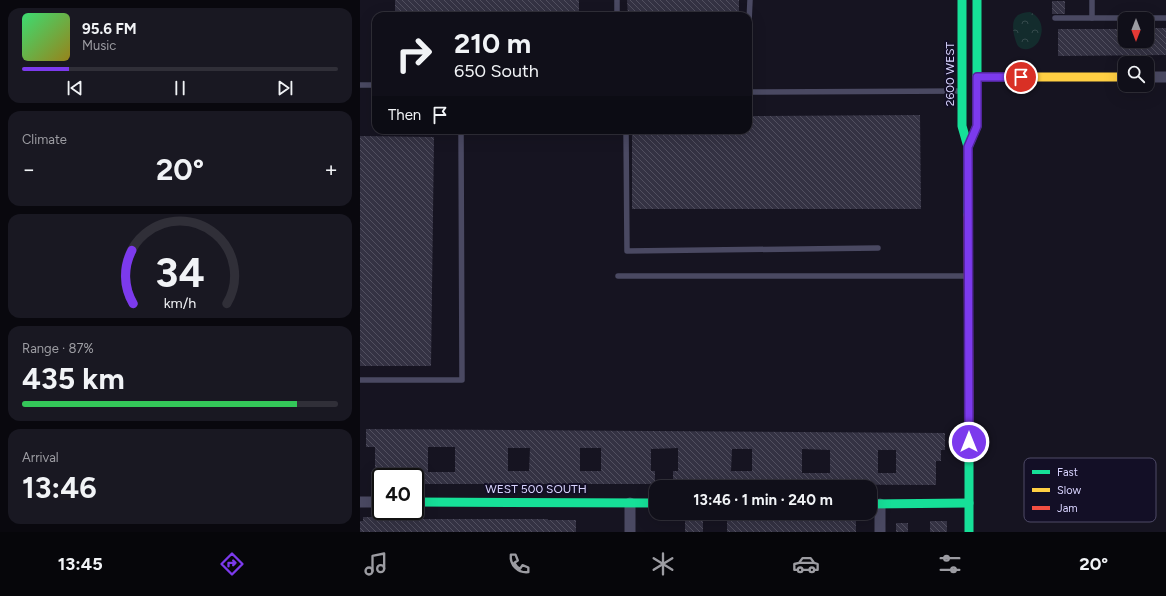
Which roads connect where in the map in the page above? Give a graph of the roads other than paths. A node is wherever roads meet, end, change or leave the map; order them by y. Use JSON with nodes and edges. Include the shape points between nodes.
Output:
{"nodes":[{"id":1,"x":617,"y":0,"type":"edge"},
{"id":2,"x":750,"y":0,"type":"edge"},
{"id":3,"x":962,"y":0,"type":"edge"},
{"id":4,"x":977,"y":0,"type":"edge"},
{"id":5,"x":1092,"y":0,"type":"edge"},
{"id":6,"x":617,"y":12,"type":"edge"},
{"id":7,"x":749,"y":12,"type":"edge"},
{"id":8,"x":1055,"y":18,"type":"dead end"},
{"id":9,"x":1092,"y":18,"type":"junction"},
{"id":10,"x":1166,"y":18,"type":"edge"},
{"id":11,"x":977,"y":77,"type":"junction"},
{"id":12,"x":1118,"y":77,"type":"edge"},
{"id":13,"x":1154,"y":77,"type":"edge"},
{"id":14,"x":1166,"y":77,"type":"edge"},
{"id":15,"x":360,"y":85,"type":"edge"},
{"id":16,"x":372,"y":85,"type":"edge"},
{"id":17,"x":962,"y":91,"type":"junction"},
{"id":18,"x":752,"y":92,"type":"edge"},
{"id":19,"x":461,"y":134,"type":"edge"},
{"id":20,"x":626,"y":134,"type":"edge"},
{"id":21,"x":968,"y":147,"type":"junction"},
{"id":22,"x":878,"y":248,"type":"dead end"},
{"id":23,"x":618,"y":276,"type":"dead end"},
{"id":24,"x":968,"y":276,"type":"junction"},
{"id":25,"x":360,"y":380,"type":"edge"},
{"id":26,"x":360,"y":502,"type":"edge"},
{"id":27,"x":372,"y":502,"type":"edge"},
{"id":28,"x":424,"y":502,"type":"edge"},
{"id":29,"x":630,"y":503,"type":"junction"},
{"id":30,"x":649,"y":503,"type":"edge"},
{"id":31,"x":969,"y":503,"type":"junction"},
{"id":32,"x":877,"y":504,"type":"edge"},
{"id":33,"x":877,"y":515,"type":"edge"},
{"id":34,"x":630,"y":532,"type":"edge"},
{"id":35,"x":880,"y":532,"type":"edge"},
{"id":36,"x":969,"y":532,"type":"edge"}],
"edges":[{"from":1,"to":6,"type":"lane"},
{"from":2,"to":7,"type":"lane"},
{"from":3,"to":17,"type":"street","name":"2600 WEST"},
{"from":4,"to":11,"type":"street","name":"2600 WEST"},
{"from":5,"to":9,"type":"lane"},
{"from":8,"to":9,"type":"lane"},
{"from":9,"to":10,"type":"lane"},
{"from":11,"to":12,"type":"street"},
{"from":11,"to":21,"type":"street","name":"2600 WEST","via":[[977,126]]},
{"from":13,"to":14,"type":"street"},
{"from":15,"to":16,"type":"lane"},
{"from":17,"to":18,"type":"lane"},
{"from":17,"to":21,"type":"street","name":"2600 WEST","via":[[962,126]]},
{"from":19,"to":25,"type":"lane","via":[[462,380]]},
{"from":20,"to":22,"type":"lane","via":[[627,251]]},
{"from":21,"to":24,"type":"street","name":"2600 WEST"},
{"from":23,"to":24,"type":"lane"},
{"from":24,"to":31,"type":"street","name":"2600 WEST"},
{"from":26,"to":27,"type":"street"},
{"from":28,"to":29,"type":"street","name":"WEST 500 SOUTH"},
{"from":29,"to":30,"type":"street","name":"WEST 500 SOUTH"},
{"from":29,"to":34,"type":"street"},
{"from":31,"to":32,"type":"street"},
{"from":31,"to":36,"type":"street","name":"2600 WEST"},
{"from":33,"to":35,"type":"street"}]}
